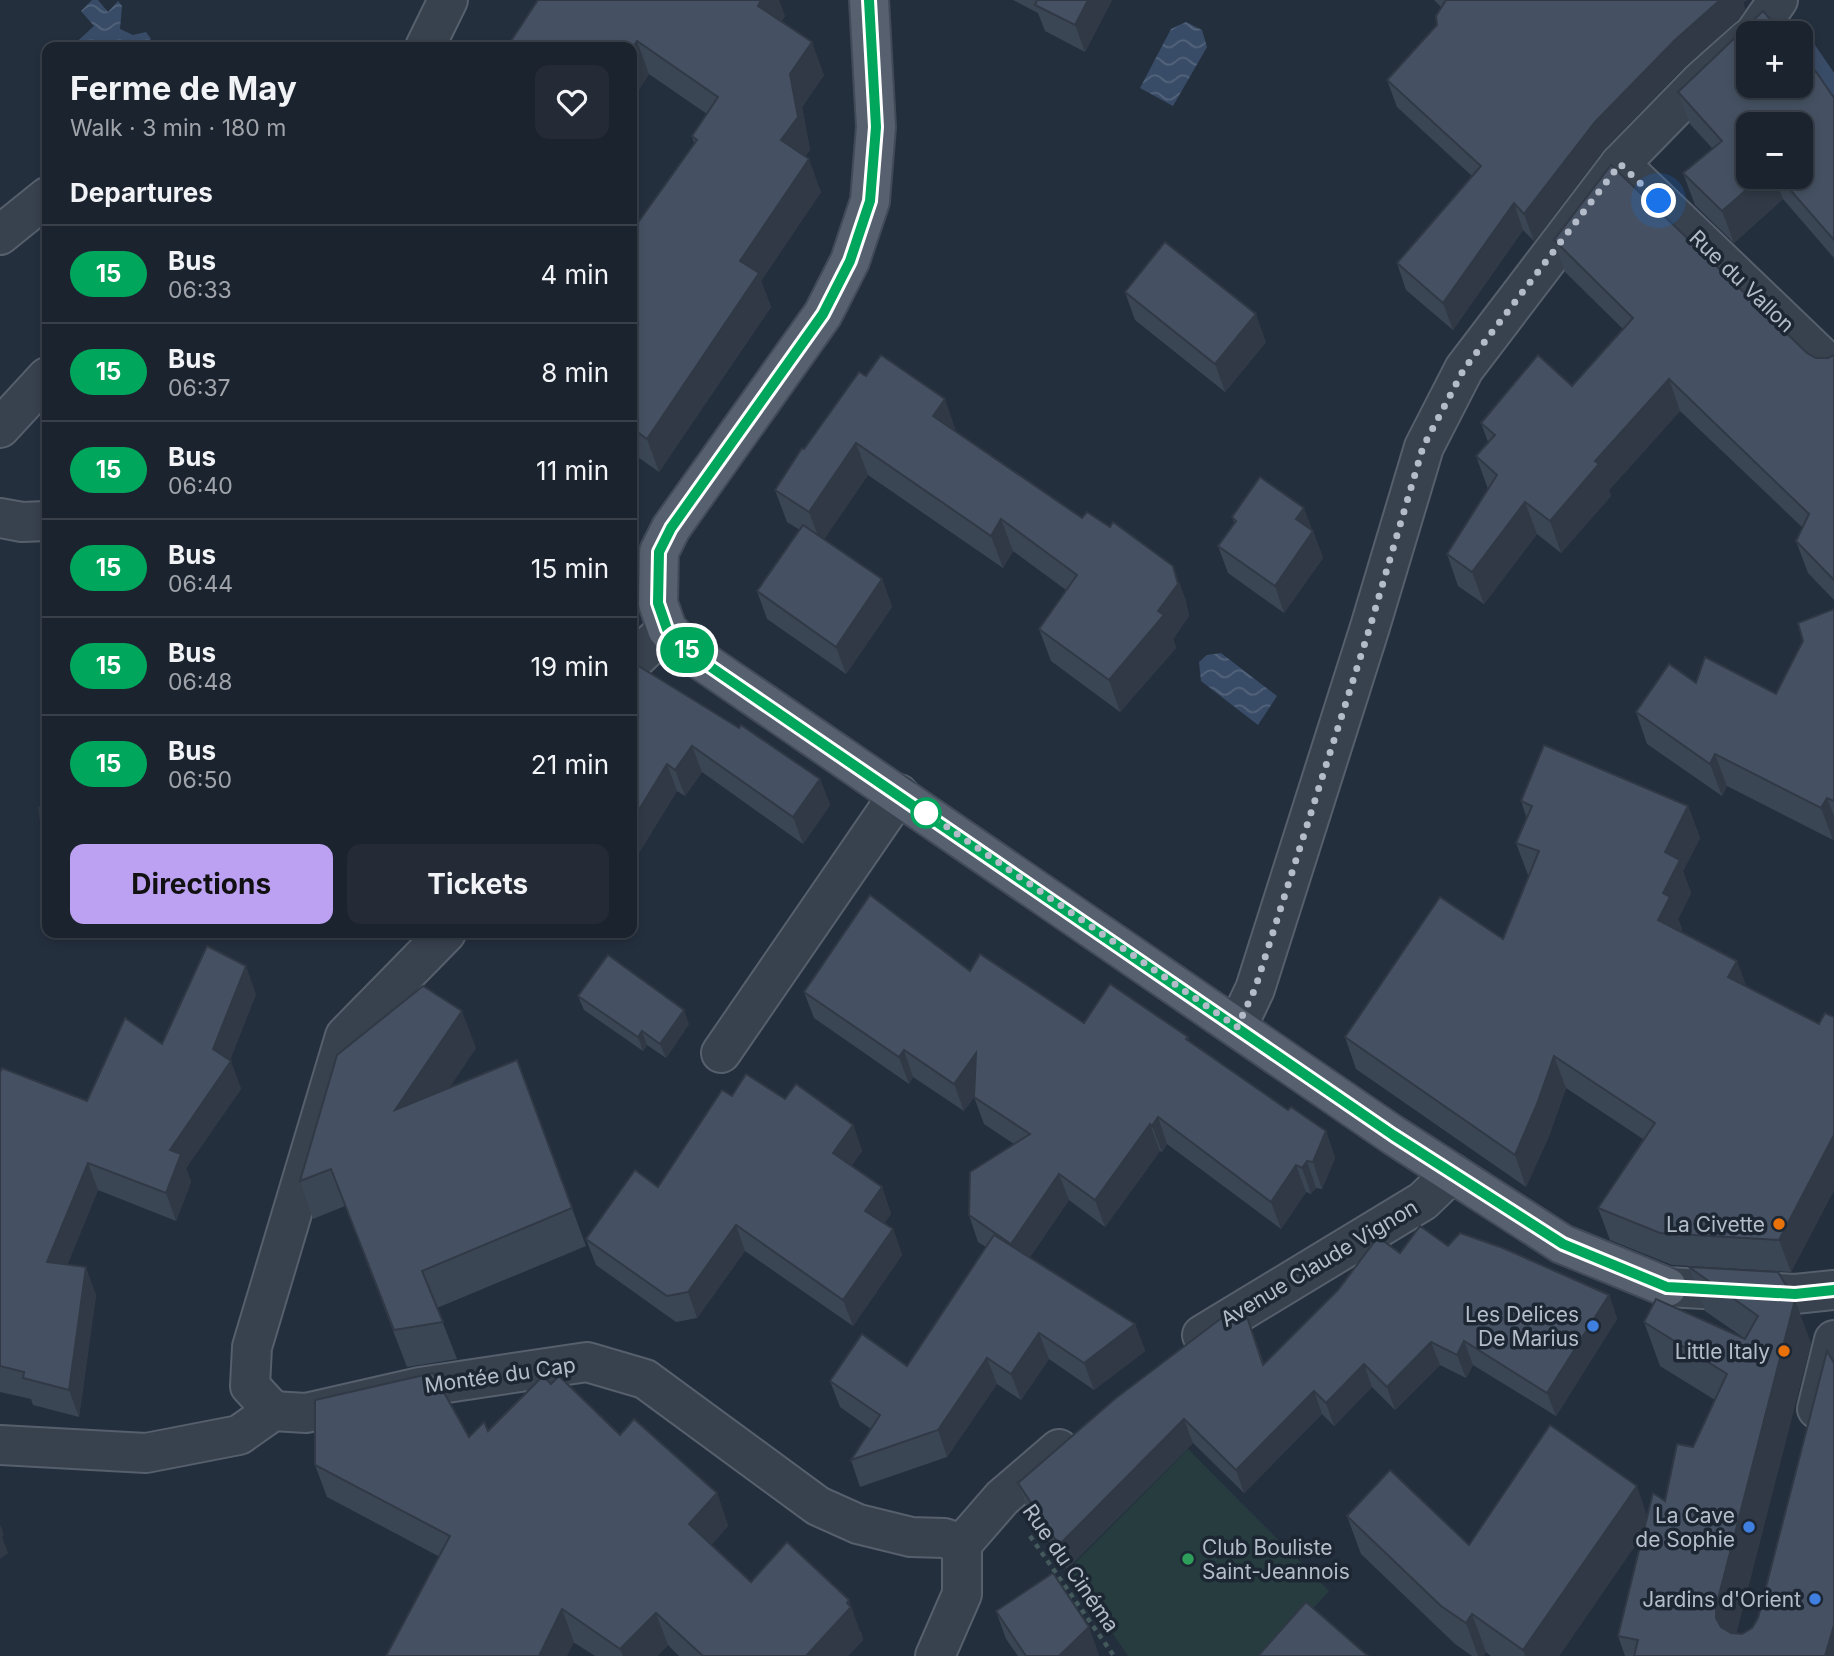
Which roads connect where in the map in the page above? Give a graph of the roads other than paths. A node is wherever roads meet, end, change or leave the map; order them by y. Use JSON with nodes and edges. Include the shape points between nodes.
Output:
{"nodes":[{"id":1,"x":448,"y":0,"type":"edge"},
{"id":2,"x":869,"y":0,"type":"edge"},
{"id":3,"x":1778,"y":0,"type":"edge"},
{"id":4,"x":1763,"y":21,"type":"edge"},
{"id":5,"x":427,"y":42,"type":"edge"},
{"id":6,"x":1736,"y":50,"type":"edge"},
{"id":7,"x":1620,"y":164,"type":"junction"},
{"id":8,"x":42,"y":201,"type":"edge"},
{"id":9,"x":0,"y":235,"type":"edge"},
{"id":10,"x":1834,"y":369,"type":"edge"},
{"id":11,"x":42,"y":382,"type":"edge"},
{"id":12,"x":0,"y":428,"type":"edge"},
{"id":13,"x":0,"y":518,"type":"edge"},
{"id":14,"x":42,"y":521,"type":"edge"},
{"id":15,"x":667,"y":629,"type":"junction"},
{"id":16,"x":637,"y":657,"type":"edge"},
{"id":17,"x":899,"y":794,"type":"junction"},
{"id":18,"x":441,"y":938,"type":"edge"},
{"id":19,"x":1237,"y":1027,"type":"junction"},
{"id":20,"x":721,"y":1053,"type":"dead end"},
{"id":21,"x":1452,"y":1173,"type":"junction"},
{"id":22,"x":1667,"y":1287,"type":"joint"},
{"id":23,"x":1834,"y":1290,"type":"edge"},
{"id":24,"x":1834,"y":1340,"type":"edge"},
{"id":25,"x":1173,"y":1356,"type":"edge"},
{"id":26,"x":272,"y":1411,"type":"junction"},
{"id":27,"x":1081,"y":1429,"type":"edge"},
{"id":28,"x":1809,"y":1442,"type":"edge"},
{"id":29,"x":0,"y":1445,"type":"edge"},
{"id":30,"x":962,"y":1544,"type":"junction"},
{"id":31,"x":935,"y":1656,"type":"edge"}],
"edges":[{"from":1,"to":5,"type":"street"},
{"from":2,"to":15,"type":"main road","via":[[876,127],[870,201],[850,261],[823,314],[671,528],[659,552],[658,603]]},
{"from":3,"to":4,"type":"street"},
{"from":6,"to":7,"type":"street"},
{"from":7,"to":10,"type":"street","name":"Rue du Vallon"},
{"from":7,"to":19,"type":"street","via":[[1464,369],[1423,447],[1259,976]]},
{"from":8,"to":9,"type":"street"},
{"from":11,"to":12,"type":"street"},
{"from":13,"to":14,"type":"street"},
{"from":15,"to":16,"type":"street"},
{"from":15,"to":17,"type":"main road","via":[[689,652]]},
{"from":17,"to":19,"type":"main road"},
{"from":17,"to":20,"type":"street"},
{"from":18,"to":26,"type":"street","via":[[345,1036],[252,1347],[250,1386]]},
{"from":19,"to":21,"type":"main road"},
{"from":21,"to":22,"type":"main road","via":[[1563,1244]]},
{"from":21,"to":25,"type":"street","name":"Avenue Claude Vignon","via":[[1423,1201],[1215,1325]]},
{"from":22,"to":23,"type":"street","via":[[1795,1294]]},
{"from":24,"to":28,"type":"street"},
{"from":26,"to":29,"type":"street","via":[[239,1435],[146,1453]]},
{"from":26,"to":30,"type":"street","name":"Montée du Cap","via":[[306,1413],[420,1387],[587,1362],[645,1379],[818,1506],[858,1524]]},
{"from":27,"to":30,"type":"street","via":[[1002,1498]]},
{"from":30,"to":31,"type":"street","via":[[962,1594]]}]}
